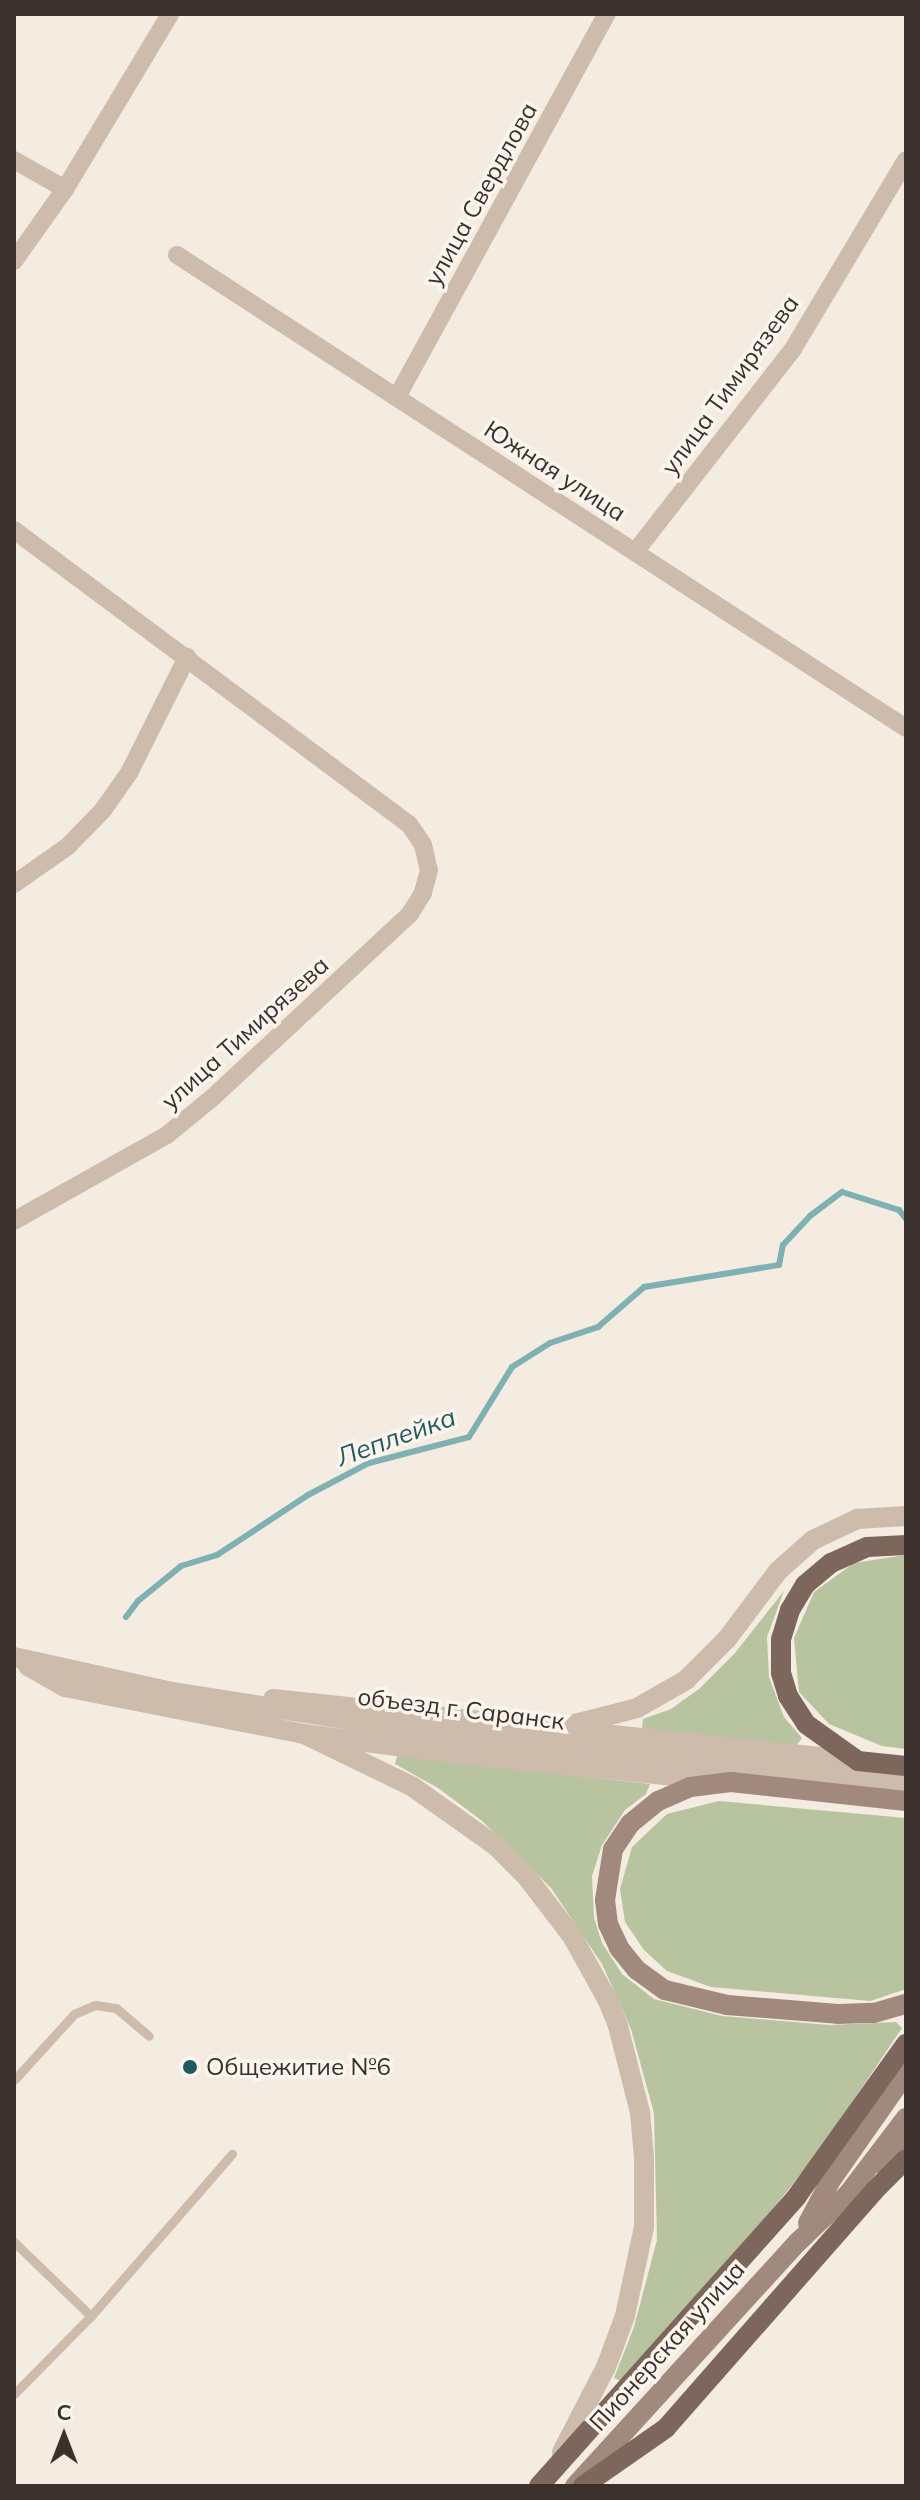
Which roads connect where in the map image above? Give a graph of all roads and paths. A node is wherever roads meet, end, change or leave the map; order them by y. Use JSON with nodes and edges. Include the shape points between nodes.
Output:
{"nodes":[{"id":1,"x":170,"y":14,"type":"edge"},
{"id":2,"x":607,"y":14,"type":"edge"},
{"id":3,"x":14,"y":160,"type":"edge"},
{"id":4,"x":906,"y":160,"type":"edge"},
{"id":5,"x":65,"y":189,"type":"junction"},
{"id":6,"x":177,"y":255,"type":"dead end"},
{"id":7,"x":14,"y":261,"type":"edge"},
{"id":8,"x":397,"y":397,"type":"junction"},
{"id":9,"x":14,"y":530,"type":"edge"},
{"id":10,"x":635,"y":552,"type":"junction"},
{"id":11,"x":187,"y":657,"type":"junction"},
{"id":12,"x":905,"y":726,"type":"edge"},
{"id":13,"x":14,"y":884,"type":"edge"},
{"id":14,"x":14,"y":1221,"type":"edge"},
{"id":15,"x":906,"y":1516,"type":"edge"},
{"id":16,"x":906,"y":1545,"type":"edge"},
{"id":17,"x":14,"y":1658,"type":"edge"},
{"id":18,"x":189,"y":1694,"type":"junction"},
{"id":19,"x":543,"y":1729,"type":"junction"},
{"id":20,"x":304,"y":1734,"type":"junction"},
{"id":21,"x":858,"y":1761,"type":"junction"},
{"id":22,"x":906,"y":1766,"type":"edge"},
{"id":23,"x":731,"y":1782,"type":"junction"},
{"id":24,"x":906,"y":1784,"type":"edge"},
{"id":25,"x":906,"y":1801,"type":"edge"},
{"id":26,"x":906,"y":2004,"type":"edge"},
{"id":27,"x":149,"y":2036,"type":"dead end"},
{"id":28,"x":906,"y":2044,"type":"edge"},
{"id":29,"x":906,"y":2073,"type":"edge"},
{"id":30,"x":14,"y":2080,"type":"edge"},
{"id":31,"x":906,"y":2118,"type":"edge"},
{"id":32,"x":906,"y":2145,"type":"edge"},
{"id":33,"x":232,"y":2154,"type":"dead end"},
{"id":34,"x":906,"y":2159,"type":"edge"},
{"id":35,"x":874,"y":2191,"type":"junction"},
{"id":36,"x":14,"y":2242,"type":"edge"},
{"id":37,"x":798,"y":2242,"type":"junction"},
{"id":38,"x":91,"y":2316,"type":"junction"},
{"id":39,"x":14,"y":2394,"type":"edge"},
{"id":40,"x":544,"y":2480,"type":"edge"},
{"id":41,"x":575,"y":2486,"type":"edge"},
{"id":42,"x":583,"y":2486,"type":"edge"}],
"edges":[{"from":1,"to":5,"type":"street"},
{"from":2,"to":8,"type":"street","name":"улица Свердлова"},
{"from":3,"to":5,"type":"street"},
{"from":4,"to":10,"type":"street","name":"улица Тимирязева","via":[[793,349]]},
{"from":5,"to":7,"type":"street"},
{"from":6,"to":8,"type":"street","name":"Южная улица"},
{"from":8,"to":10,"type":"street","name":"Южная улица"},
{"from":9,"to":11,"type":"street"},
{"from":10,"to":12,"type":"street","name":"Южная улица"},
{"from":11,"to":13,"type":"street","via":[[129,773],[103,810],[68,846]]},
{"from":11,"to":14,"type":"street","name":"улица Тимирязева","via":[[409,824],[423,845],[429,870],[423,893],[410,914],[167,1135]]},
{"from":15,"to":19,"type":"street","via":[[857,1519],[813,1540],[778,1571],[707,1662],[666,1694],[601,1720]]},
{"from":16,"to":21,"type":"main road","via":[[867,1547],[831,1563],[805,1585],[781,1639],[781,1673],[788,1696],[806,1724]]},
{"from":17,"to":18,"type":"street","name":"объезд г. Саранск"},
{"from":17,"to":20,"type":"street","via":[[65,1687]]},
{"from":18,"to":19,"type":"street","via":[[308,1701]]},
{"from":18,"to":24,"type":"street","name":"объезд г. Саранск","via":[[477,1740]]},
{"from":19,"to":21,"type":"street"},
{"from":20,"to":23,"type":"street"},
{"from":20,"to":40,"type":"street","via":[[413,1787],[496,1846],[572,1936],[618,2026],[640,2112],[644,2158],[644,2227],[637,2271],[606,2367]]},
{"from":21,"to":22,"type":"main road"},
{"from":23,"to":25,"type":"main road"},
{"from":23,"to":26,"type":"main road","via":[[690,1787],[658,1801],[630,1824],[613,1849],[605,1900],[619,1948],[637,1970],[665,1990],[697,2001],[838,2014],[874,2013]]},
{"from":27,"to":30,"type":"lane","via":[[116,2008],[95,2005],[74,2014]]},
{"from":28,"to":40,"type":"main road","via":[[797,2196]]},
{"from":29,"to":37,"type":"main road","via":[[831,2180]]},
{"from":31,"to":37,"type":"main road","via":[[848,2194]]},
{"from":32,"to":35,"type":"main road"},
{"from":33,"to":38,"type":"lane"},
{"from":34,"to":35,"type":"main road"},
{"from":35,"to":42,"type":"main road","via":[[666,2428]]},
{"from":36,"to":38,"type":"lane"},
{"from":37,"to":41,"type":"main road","name":"Пионерская улица"},
{"from":38,"to":39,"type":"lane"}]}
